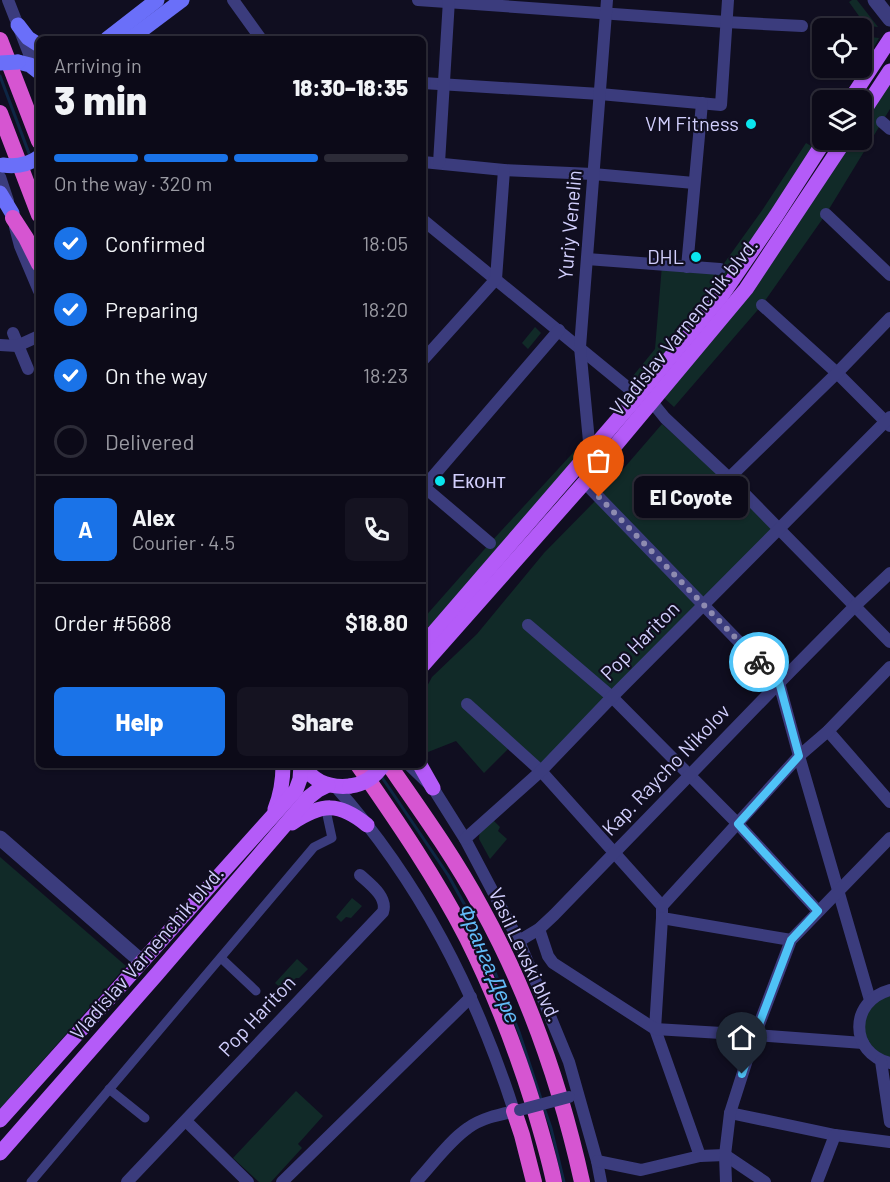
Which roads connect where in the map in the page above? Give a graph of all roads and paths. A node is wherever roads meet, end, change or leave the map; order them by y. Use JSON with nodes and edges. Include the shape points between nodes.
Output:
{"nodes":[{"id":1,"x":8,"y":0,"type":"edge"},
{"id":2,"x":157,"y":0,"type":"edge"},
{"id":3,"x":182,"y":0,"type":"edge"},
{"id":4,"x":233,"y":0,"type":"edge"},
{"id":5,"x":418,"y":0,"type":"edge"},
{"id":6,"x":729,"y":0,"type":"edge"},
{"id":7,"x":875,"y":0,"type":"edge"},
{"id":8,"x":448,"y":1,"type":"edge"},
{"id":9,"x":607,"y":6,"type":"edge"},
{"id":10,"x":890,"y":19,"type":"edge"},
{"id":11,"x":726,"y":22,"type":"junction"},
{"id":12,"x":18,"y":25,"type":"junction"},
{"id":13,"x":802,"y":26,"type":"dead end"},
{"id":14,"x":111,"y":36,"type":"edge"},
{"id":15,"x":134,"y":36,"type":"edge"},
{"id":16,"x":259,"y":36,"type":"edge"},
{"id":17,"x":890,"y":39,"type":"edge"},
{"id":18,"x":0,"y":40,"type":"edge"},
{"id":19,"x":36,"y":43,"type":"edge"},
{"id":20,"x":0,"y":63,"type":"edge"},
{"id":21,"x":36,"y":66,"type":"edge"},
{"id":22,"x":36,"y":70,"type":"edge"},
{"id":23,"x":890,"y":71,"type":"edge"},
{"id":24,"x":426,"y":83,"type":"edge"},
{"id":25,"x":445,"y":85,"type":"junction"},
{"id":26,"x":857,"y":90,"type":"edge"},
{"id":27,"x":600,"y":94,"type":"junction"},
{"id":28,"x":872,"y":98,"type":"edge"},
{"id":29,"x":702,"y":104,"type":"junction"},
{"id":30,"x":0,"y":113,"type":"edge"},
{"id":31,"x":36,"y":133,"type":"edge"},
{"id":32,"x":819,"y":150,"type":"edge"},
{"id":33,"x":838,"y":150,"type":"edge"},
{"id":34,"x":36,"y":159,"type":"edge"},
{"id":35,"x":426,"y":162,"type":"edge"},
{"id":36,"x":439,"y":163,"type":"junction"},
{"id":37,"x":1,"y":168,"type":"edge"},
{"id":38,"x":504,"y":170,"type":"junction"},
{"id":39,"x":593,"y":174,"type":"junction"},
{"id":40,"x":694,"y":183,"type":"junction"},
{"id":41,"x":0,"y":193,"type":"edge"},
{"id":42,"x":36,"y":207,"type":"edge"},
{"id":43,"x":826,"y":214,"type":"dead end"},
{"id":44,"x":12,"y":216,"type":"junction"},
{"id":45,"x":426,"y":227,"type":"edge"},
{"id":46,"x":36,"y":258,"type":"edge"},
{"id":47,"x":586,"y":259,"type":"junction"},
{"id":48,"x":687,"y":267,"type":"junction"},
{"id":49,"x":720,"y":269,"type":"dead end"},
{"id":50,"x":890,"y":275,"type":"edge"},
{"id":51,"x":496,"y":279,"type":"junction"},
{"id":52,"x":36,"y":284,"type":"edge"},
{"id":53,"x":762,"y":305,"type":"dead end"},
{"id":54,"x":890,"y":318,"type":"edge"},
{"id":55,"x":559,"y":330,"type":"junction"},
{"id":56,"x":13,"y":333,"type":"dead end"},
{"id":57,"x":36,"y":337,"type":"edge"},
{"id":58,"x":0,"y":345,"type":"edge"},
{"id":59,"x":17,"y":346,"type":"junction"},
{"id":60,"x":580,"y":347,"type":"junction"},
{"id":61,"x":426,"y":357,"type":"edge"},
{"id":62,"x":28,"y":369,"type":"dead end"},
{"id":63,"x":837,"y":373,"type":"junction"},
{"id":64,"x":645,"y":399,"type":"junction"},
{"id":65,"x":888,"y":422,"type":"edge"},
{"id":66,"x":590,"y":452,"type":"junction"},
{"id":67,"x":729,"y":478,"type":"junction"},
{"id":68,"x":584,"y":482,"type":"junction"},
{"id":69,"x":426,"y":484,"type":"edge"},
{"id":70,"x":426,"y":490,"type":"edge"},
{"id":71,"x":779,"y":529,"type":"junction"},
{"id":72,"x":490,"y":543,"type":"dead end"},
{"id":73,"x":890,"y":573,"type":"edge"},
{"id":74,"x":704,"y":605,"type":"junction"},
{"id":75,"x":855,"y":606,"type":"junction"},
{"id":76,"x":528,"y":625,"type":"dead end"},
{"id":77,"x":439,"y":626,"type":"junction"},
{"id":78,"x":426,"y":637,"type":"edge"},
{"id":79,"x":426,"y":641,"type":"edge"},
{"id":80,"x":890,"y":642,"type":"edge"},
{"id":81,"x":439,"y":648,"type":"junction"},
{"id":82,"x":426,"y":662,"type":"edge"},
{"id":83,"x":890,"y":667,"type":"edge"},
{"id":84,"x":426,"y":669,"type":"edge"},
{"id":85,"x":779,"y":682,"type":"junction"},
{"id":86,"x":612,"y":697,"type":"junction"},
{"id":87,"x":467,"y":704,"type":"dead end"},
{"id":88,"x":828,"y":731,"type":"junction"},
{"id":89,"x":799,"y":756,"type":"junction"},
{"id":90,"x":283,"y":768,"type":"edge"},
{"id":91,"x":302,"y":768,"type":"edge"},
{"id":92,"x":305,"y":768,"type":"edge"},
{"id":93,"x":360,"y":768,"type":"edge"},
{"id":94,"x":381,"y":768,"type":"edge"},
{"id":95,"x":391,"y":768,"type":"edge"},
{"id":96,"x":412,"y":768,"type":"edge"},
{"id":97,"x":422,"y":768,"type":"edge"},
{"id":98,"x":541,"y":771,"type":"junction"},
{"id":99,"x":689,"y":775,"type":"junction"},
{"id":100,"x":338,"y":786,"type":"junction"},
{"id":101,"x":433,"y":788,"type":"junction"},
{"id":102,"x":890,"y":802,"type":"edge"},
{"id":103,"x":327,"y":815,"type":"dead end"},
{"id":104,"x":738,"y":824,"type":"junction"},
{"id":105,"x":368,"y":825,"type":"junction"},
{"id":106,"x":274,"y":827,"type":"junction"},
{"id":107,"x":890,"y":837,"type":"edge"},
{"id":108,"x":0,"y":838,"type":"edge"},
{"id":109,"x":465,"y":839,"type":"junction"},
{"id":110,"x":613,"y":852,"type":"junction"},
{"id":111,"x":360,"y":874,"type":"dead end"},
{"id":112,"x":838,"y":891,"type":"junction"},
{"id":113,"x":818,"y":911,"type":"junction"},
{"id":114,"x":662,"y":912,"type":"junction"},
{"id":115,"x":539,"y":928,"type":"junction"},
{"id":116,"x":791,"y":940,"type":"junction"},
{"id":117,"x":519,"y":941,"type":"junction"},
{"id":118,"x":221,"y":958,"type":"junction"},
{"id":119,"x":142,"y":962,"type":"junction"},
{"id":120,"x":890,"y":990,"type":"edge"},
{"id":121,"x":256,"y":991,"type":"dead end"},
{"id":122,"x":471,"y":996,"type":"junction"},
{"id":123,"x":870,"y":1000,"type":"junction"},
{"id":124,"x":655,"y":1029,"type":"junction"},
{"id":125,"x":755,"y":1035,"type":"junction"},
{"id":126,"x":862,"y":1043,"type":"junction"},
{"id":127,"x":886,"y":1062,"type":"edge"},
{"id":128,"x":110,"y":1089,"type":"junction"},
{"id":129,"x":574,"y":1095,"type":"junction"},
{"id":130,"x":517,"y":1110,"type":"junction"},
{"id":131,"x":730,"y":1113,"type":"junction"},
{"id":132,"x":145,"y":1118,"type":"dead end"},
{"id":133,"x":0,"y":1120,"type":"edge"},
{"id":134,"x":186,"y":1121,"type":"junction"},
{"id":135,"x":890,"y":1122,"type":"edge"},
{"id":136,"x":835,"y":1135,"type":"junction"},
{"id":137,"x":890,"y":1142,"type":"edge"},
{"id":138,"x":0,"y":1153,"type":"edge"},
{"id":139,"x":725,"y":1155,"type":"junction"},
{"id":140,"x":700,"y":1156,"type":"junction"},
{"id":141,"x":597,"y":1161,"type":"junction"},
{"id":142,"x":31,"y":1182,"type":"edge"},
{"id":143,"x":127,"y":1182,"type":"edge"},
{"id":144,"x":248,"y":1182,"type":"edge"},
{"id":145,"x":282,"y":1182,"type":"edge"},
{"id":146,"x":416,"y":1182,"type":"edge"},
{"id":147,"x":534,"y":1182,"type":"edge"},
{"id":148,"x":554,"y":1182,"type":"edge"},
{"id":149,"x":582,"y":1182,"type":"edge"},
{"id":150,"x":601,"y":1182,"type":"edge"},
{"id":151,"x":726,"y":1182,"type":"edge"},
{"id":152,"x":765,"y":1182,"type":"edge"},
{"id":153,"x":817,"y":1182,"type":"edge"}],
"edges":[{"from":1,"to":12,"type":"street"},
{"from":2,"to":14,"type":"main road"},
{"from":3,"to":15,"type":"main road"},
{"from":4,"to":16,"type":"street"},
{"from":5,"to":8,"type":"street"},
{"from":6,"to":11,"type":"street"},
{"from":7,"to":10,"type":"street"},
{"from":8,"to":9,"type":"street"},
{"from":8,"to":25,"type":"street"},
{"from":9,"to":11,"type":"street"},
{"from":9,"to":27,"type":"street","name":"Yuriy Venelin"},
{"from":11,"to":13,"type":"street"},
{"from":11,"to":29,"type":"street","via":[[721,105]]},
{"from":12,"to":19,"type":"main road"},
{"from":12,"to":21,"type":"street"},
{"from":17,"to":26,"type":"main road"},
{"from":18,"to":31,"type":"highway"},
{"from":20,"to":22,"type":"main road","bridge":true,"via":[[18,62]]},
{"from":23,"to":28,"type":"main road"},
{"from":24,"to":25,"type":"street"},
{"from":25,"to":27,"type":"street"},
{"from":25,"to":36,"type":"street"},
{"from":27,"to":29,"type":"street"},
{"from":27,"to":39,"type":"street","name":"Yuriy Venelin"},
{"from":29,"to":40,"type":"street"},
{"from":30,"to":42,"type":"highway"},
{"from":32,"to":64,"type":"main road","name":"Vladislav Varnenchik blvd.","via":[[720,298]]},
{"from":33,"to":64,"type":"main road","name":"Vladislav Varnenchik blvd.","via":[[746,289]]},
{"from":34,"to":37,"type":"main road","bridge":true},
{"from":35,"to":36,"type":"street"},
{"from":36,"to":38,"type":"street"},
{"from":37,"to":44,"type":"street"},
{"from":38,"to":39,"type":"street"},
{"from":38,"to":51,"type":"street"},
{"from":39,"to":40,"type":"street"},
{"from":39,"to":47,"type":"street","name":"Yuriy Venelin"},
{"from":40,"to":48,"type":"street"},
{"from":41,"to":44,"type":"main road"},
{"from":43,"to":50,"type":"street"},
{"from":44,"to":46,"type":"highway"},
{"from":44,"to":52,"type":"street"},
{"from":45,"to":51,"type":"street"},
{"from":47,"to":48,"type":"street"},
{"from":47,"to":60,"type":"street","name":"Yuriy Venelin"},
{"from":48,"to":49,"type":"street"},
{"from":51,"to":55,"type":"street"},
{"from":51,"to":61,"type":"street"},
{"from":53,"to":63,"type":"street"},
{"from":54,"to":63,"type":"street"},
{"from":55,"to":60,"type":"street"},
{"from":55,"to":69,"type":"street"},
{"from":56,"to":59,"type":"street"},
{"from":57,"to":59,"type":"street"},
{"from":58,"to":59,"type":"street"},
{"from":59,"to":62,"type":"street"},
{"from":60,"to":64,"type":"street"},
{"from":60,"to":66,"type":"street","name":"Yuriy Venelin"},
{"from":63,"to":65,"type":"street"},
{"from":63,"to":67,"type":"street"},
{"from":64,"to":66,"type":"main road","name":"Vladislav Varnenchik blvd."},
{"from":64,"to":67,"type":"street"},
{"from":64,"to":68,"type":"main road","name":"Vladislav Varnenchik blvd."},
{"from":65,"to":71,"type":"street","name":"Pop Hariton"},
{"from":66,"to":77,"type":"main road","name":"Vladislav Varnenchik blvd."},
{"from":67,"to":71,"type":"street"},
{"from":68,"to":74,"type":"street"},
{"from":68,"to":81,"type":"main road","name":"Vladislav Varnenchik blvd."},
{"from":70,"to":72,"type":"street"},
{"from":71,"to":74,"type":"street","name":"Pop Hariton"},
{"from":71,"to":75,"type":"street"},
{"from":73,"to":75,"type":"street","name":"Kap. Raycho Nikolov"},
{"from":74,"to":85,"type":"street"},
{"from":74,"to":86,"type":"street","name":"Pop Hariton"},
{"from":75,"to":80,"type":"street"},
{"from":75,"to":85,"type":"street","name":"Kap. Raycho Nikolov"},
{"from":76,"to":86,"type":"street"},
{"from":77,"to":78,"type":"main road"},
{"from":77,"to":79,"type":"main road","name":"Vladislav Varnenchik blvd."},
{"from":81,"to":82,"type":"main road","name":"Vladislav Varnenchik blvd."},
{"from":81,"to":84,"type":"main road"},
{"from":83,"to":88,"type":"street"},
{"from":85,"to":89,"type":"street"},
{"from":85,"to":99,"type":"street","name":"Kap. Raycho Nikolov"},
{"from":86,"to":98,"type":"street","name":"Pop Hariton"},
{"from":86,"to":99,"type":"street"},
{"from":87,"to":98,"type":"street"},
{"from":88,"to":89,"type":"street"},
{"from":88,"to":102,"type":"street"},
{"from":89,"to":104,"type":"street"},
{"from":89,"to":112,"type":"street"},
{"from":90,"to":106,"type":"main road"},
{"from":91,"to":106,"type":"main road","name":"Vladislav Varnenchik blvd.","via":[[296,790]]},
{"from":92,"to":100,"type":"main road","via":[[313,778]]},
{"from":93,"to":148,"type":"highway","via":[[435,882],[478,962],[525,1077]]},
{"from":94,"to":100,"type":"main road","name":"Vladislav Varnenchik blvd.","bridge":true,"via":[[366,782]]},
{"from":95,"to":149,"type":"highway","name":"Vasil Levski blvd.","via":[[469,885],[512,969],[552,1075]]},
{"from":96,"to":101,"type":"street"},
{"from":97,"to":101,"type":"main road"},
{"from":98,"to":109,"type":"street","name":"Pop Hariton"},
{"from":98,"to":110,"type":"street"},
{"from":99,"to":104,"type":"street"},
{"from":99,"to":110,"type":"street","name":"Kap. Raycho Nikolov"},
{"from":100,"to":105,"type":"street"},
{"from":100,"to":106,"type":"main road","name":"Vladislav Varnenchik blvd.","via":[[318,790]]},
{"from":101,"to":109,"type":"street"},
{"from":103,"to":118,"type":"street","via":[[332,838],[314,847]]},
{"from":104,"to":113,"type":"street"},
{"from":104,"to":114,"type":"street"},
{"from":105,"to":106,"type":"main road","via":[[349,812],[326,807]]},
{"from":105,"to":122,"type":"street","via":[[434,922]]},
{"from":106,"to":119,"type":"main road","name":"Vladislav Varnenchik blvd."},
{"from":106,"to":138,"type":"main road","name":"Vladislav Varnenchik blvd.","via":[[149,983]]},
{"from":107,"to":112,"type":"street"},
{"from":108,"to":119,"type":"street"},
{"from":109,"to":117,"type":"street"},
{"from":110,"to":114,"type":"street"},
{"from":110,"to":115,"type":"street","name":"Kap. Raycho Nikolov"},
{"from":111,"to":134,"type":"street","name":"Pop Hariton","via":[[384,901],[383,912]]},
{"from":112,"to":113,"type":"street"},
{"from":112,"to":123,"type":"street"},
{"from":113,"to":116,"type":"street"},
{"from":114,"to":116,"type":"street"},
{"from":114,"to":124,"type":"street"},
{"from":115,"to":117,"type":"street","name":"Kap. Raycho Nikolov"},
{"from":115,"to":124,"type":"street","via":[[553,963]]},
{"from":116,"to":125,"type":"street"},
{"from":117,"to":129,"type":"street","via":[[569,1062]]},
{"from":118,"to":121,"type":"street"},
{"from":118,"to":128,"type":"street"},
{"from":119,"to":133,"type":"main road","name":"Vladislav Varnenchik blvd."},
{"from":120,"to":123,"type":"street"},
{"from":122,"to":130,"type":"street"},
{"from":122,"to":145,"type":"street"},
{"from":123,"to":126,"type":"street","via":[[860,1020]]},
{"from":124,"to":125,"type":"street"},
{"from":124,"to":140,"type":"street"},
{"from":125,"to":126,"type":"street"},
{"from":125,"to":131,"type":"street"},
{"from":126,"to":127,"type":"street","via":[[874,1057]]},
{"from":127,"to":135,"type":"street"},
{"from":128,"to":132,"type":"street"},
{"from":128,"to":142,"type":"street"},
{"from":129,"to":130,"type":"street","bridge":true},
{"from":129,"to":141,"type":"street"},
{"from":130,"to":146,"type":"street","via":[[469,1127]]},
{"from":130,"to":147,"type":"highway"},
{"from":131,"to":136,"type":"street"},
{"from":131,"to":139,"type":"street"},
{"from":134,"to":143,"type":"street","name":"Pop Hariton"},
{"from":134,"to":144,"type":"street"},
{"from":136,"to":137,"type":"street"},
{"from":136,"to":153,"type":"street"},
{"from":139,"to":140,"type":"street"},
{"from":139,"to":151,"type":"street"},
{"from":139,"to":152,"type":"street"},
{"from":140,"to":141,"type":"street","via":[[641,1170]]},
{"from":141,"to":150,"type":"street"}]}
